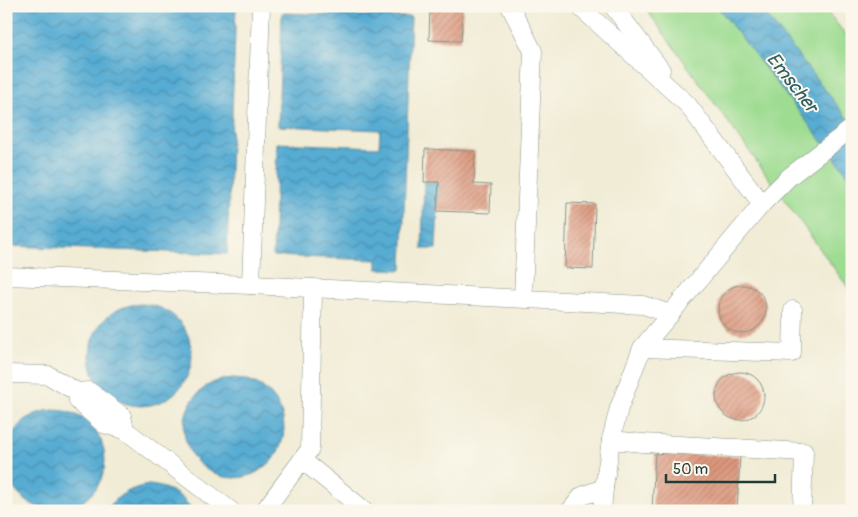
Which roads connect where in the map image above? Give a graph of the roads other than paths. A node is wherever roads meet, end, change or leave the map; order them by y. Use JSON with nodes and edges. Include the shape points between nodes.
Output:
{"nodes":[{"id":1,"x":261,"y":6,"type":"edge"},
{"id":2,"x":510,"y":6,"type":"edge"},
{"id":3,"x":579,"y":6,"type":"edge"},
{"id":4,"x":613,"y":6,"type":"edge"},
{"id":5,"x":687,"y":104,"type":"junction"},
{"id":6,"x":852,"y":128,"type":"edge"},
{"id":7,"x":762,"y":204,"type":"junction"},
{"id":8,"x":6,"y":276,"type":"edge"},
{"id":9,"x":251,"y":285,"type":"junction"},
{"id":10,"x":313,"y":288,"type":"junction"},
{"id":11,"x":523,"y":298,"type":"junction"},
{"id":12,"x":794,"y":310,"type":"dead end"},
{"id":13,"x":671,"y":314,"type":"junction"},
{"id":14,"x":642,"y":348,"type":"junction"},
{"id":15,"x":6,"y":374,"type":"edge"},
{"id":16,"x":611,"y":440,"type":"junction"},
{"id":17,"x":302,"y":460,"type":"junction"},
{"id":18,"x":604,"y":488,"type":"junction"},
{"id":19,"x":230,"y":511,"type":"edge"},
{"id":20,"x":264,"y":511,"type":"edge"},
{"id":21,"x":364,"y":511,"type":"edge"},
{"id":22,"x":570,"y":511,"type":"edge"},
{"id":23,"x":602,"y":511,"type":"edge"},
{"id":24,"x":802,"y":511,"type":"edge"}],
"edges":[{"from":1,"to":9,"type":"lane"},
{"from":2,"to":11,"type":"lane","via":[[533,51]]},
{"from":3,"to":5,"type":"lane"},
{"from":4,"to":5,"type":"lane"},
{"from":5,"to":7,"type":"lane"},
{"from":6,"to":7,"type":"lane","via":[[789,177]]},
{"from":7,"to":13,"type":"lane"},
{"from":8,"to":9,"type":"lane"},
{"from":9,"to":10,"type":"lane"},
{"from":10,"to":11,"type":"lane"},
{"from":10,"to":17,"type":"lane","via":[[310,449]]},
{"from":11,"to":13,"type":"lane","via":[[643,305]]},
{"from":12,"to":14,"type":"lane","via":[[792,353]]},
{"from":13,"to":14,"type":"lane"},
{"from":14,"to":16,"type":"lane","via":[[619,408]]},
{"from":15,"to":19,"type":"lane","via":[[48,375],[77,392],[89,391],[122,416],[125,430]]},
{"from":16,"to":18,"type":"lane"},
{"from":16,"to":24,"type":"lane","via":[[804,452]]},
{"from":17,"to":20,"type":"lane"},
{"from":17,"to":21,"type":"lane"},
{"from":18,"to":22,"type":"lane","via":[[582,496]]},
{"from":18,"to":23,"type":"lane"}]}
